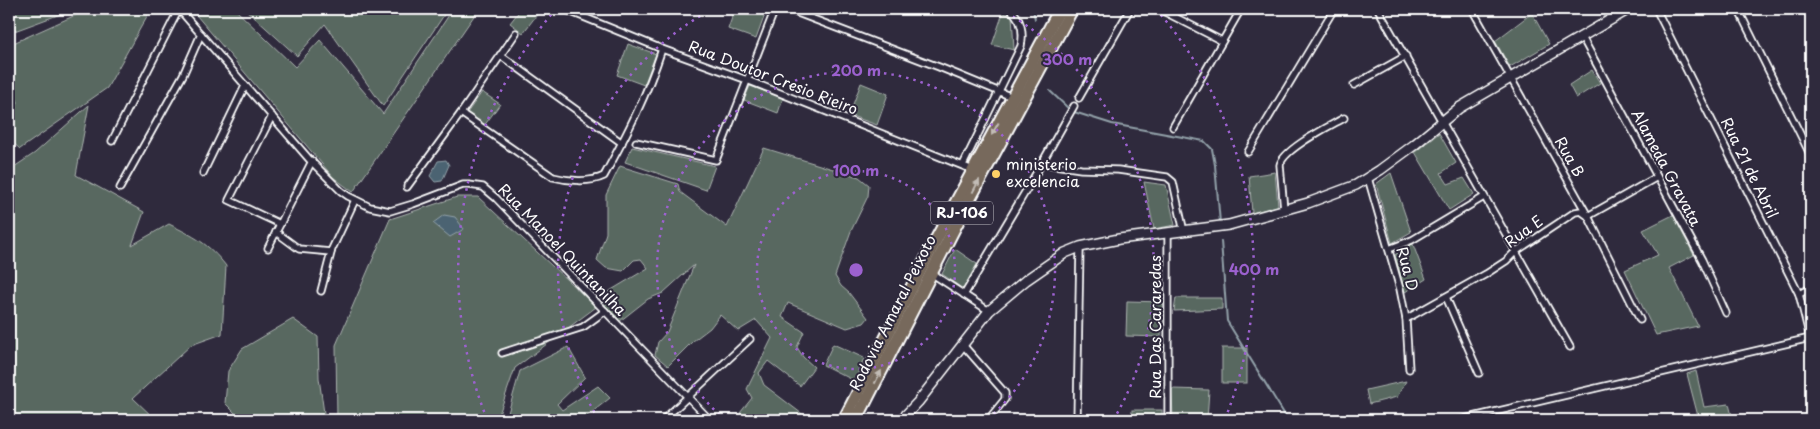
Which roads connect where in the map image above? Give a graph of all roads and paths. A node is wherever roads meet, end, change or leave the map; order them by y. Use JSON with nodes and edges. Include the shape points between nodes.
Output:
{"nodes":[{"id":1,"x":179,"y":9,"type":"edge"},
{"id":2,"x":564,"y":9,"type":"edge"},
{"id":3,"x":775,"y":9,"type":"edge"},
{"id":4,"x":787,"y":9,"type":"edge"},
{"id":5,"x":1010,"y":9,"type":"edge"},
{"id":6,"x":1060,"y":9,"type":"edge"},
{"id":7,"x":1072,"y":9,"type":"edge"},
{"id":8,"x":1130,"y":9,"type":"edge"},
{"id":9,"x":1159,"y":9,"type":"edge"},
{"id":10,"x":1241,"y":9,"type":"edge"},
{"id":11,"x":1334,"y":9,"type":"edge"},
{"id":12,"x":1380,"y":9,"type":"edge"},
{"id":13,"x":1472,"y":9,"type":"edge"},
{"id":14,"x":1629,"y":9,"type":"edge"},
{"id":15,"x":1656,"y":9,"type":"edge"},
{"id":16,"x":1738,"y":9,"type":"edge"},
{"id":17,"x":516,"y":33,"type":"dead end"},
{"id":18,"x":201,"y":34,"type":"junction"},
{"id":19,"x":1582,"y":37,"type":"junction"},
{"id":20,"x":1222,"y":41,"type":"junction"},
{"id":21,"x":662,"y":49,"type":"junction"},
{"id":22,"x":500,"y":55,"type":"junction"},
{"id":23,"x":1406,"y":56,"type":"junction"},
{"id":24,"x":1511,"y":76,"type":"junction"},
{"id":25,"x":747,"y":80,"type":"junction"},
{"id":26,"x":1354,"y":84,"type":"dead end"},
{"id":27,"x":246,"y":86,"type":"junction"},
{"id":28,"x":1000,"y":92,"type":"junction"},
{"id":29,"x":1012,"y":98,"type":"junction"},
{"id":30,"x":1078,"y":98,"type":"dead end"},
{"id":31,"x":1074,"y":106,"type":"dead end"},
{"id":32,"x":461,"y":114,"type":"junction"},
{"id":33,"x":272,"y":116,"type":"junction"},
{"id":34,"x":1344,"y":118,"type":"dead end"},
{"id":35,"x":1443,"y":121,"type":"junction"},
{"id":36,"x":1172,"y":127,"type":"dead end"},
{"id":37,"x":112,"y":142,"type":"dead end"},
{"id":38,"x":636,"y":142,"type":"dead end"},
{"id":39,"x":622,"y":143,"type":"junction"},
{"id":40,"x":1248,"y":152,"type":"dead end"},
{"id":41,"x":1811,"y":156,"type":"edge"},
{"id":42,"x":312,"y":161,"type":"junction"},
{"id":43,"x":1041,"y":163,"type":"junction"},
{"id":44,"x":968,"y":168,"type":"junction"},
{"id":45,"x":203,"y":173,"type":"dead end"},
{"id":46,"x":1657,"y":177,"type":"junction"},
{"id":47,"x":1368,"y":178,"type":"junction"},
{"id":48,"x":407,"y":187,"type":"dead end"},
{"id":49,"x":120,"y":188,"type":"dead end"},
{"id":50,"x":1484,"y":197,"type":"junction"},
{"id":51,"x":355,"y":200,"type":"junction"},
{"id":52,"x":1284,"y":210,"type":"junction"},
{"id":53,"x":1588,"y":216,"type":"junction"},
{"id":54,"x":280,"y":224,"type":"junction"},
{"id":55,"x":276,"y":232,"type":"junction"},
{"id":56,"x":1184,"y":232,"type":"junction"},
{"id":57,"x":1168,"y":233,"type":"junction"},
{"id":58,"x":1080,"y":247,"type":"junction"},
{"id":59,"x":268,"y":248,"type":"dead end"},
{"id":60,"x":1389,"y":249,"type":"junction"},
{"id":61,"x":332,"y":252,"type":"junction"},
{"id":62,"x":1515,"y":252,"type":"junction"},
{"id":63,"x":931,"y":274,"type":"junction"},
{"id":64,"x":1811,"y":288,"type":"edge"},
{"id":65,"x":321,"y":291,"type":"dead end"},
{"id":66,"x":1799,"y":294,"type":"junction"},
{"id":67,"x":964,"y":295,"type":"junction"},
{"id":68,"x":1446,"y":297,"type":"junction"},
{"id":69,"x":605,"y":311,"type":"junction"},
{"id":70,"x":989,"y":311,"type":"junction"},
{"id":71,"x":1726,"y":313,"type":"dead end"},
{"id":72,"x":1406,"y":319,"type":"junction"},
{"id":73,"x":1640,"y":320,"type":"dead end"},
{"id":74,"x":750,"y":339,"type":"dead end"},
{"id":75,"x":1811,"y":340,"type":"edge"},
{"id":76,"x":964,"y":345,"type":"junction"},
{"id":77,"x":1570,"y":347,"type":"dead end"},
{"id":78,"x":502,"y":353,"type":"dead end"},
{"id":79,"x":1409,"y":369,"type":"dead end"},
{"id":80,"x":1479,"y":373,"type":"dead end"},
{"id":81,"x":688,"y":398,"type":"junction"},
{"id":82,"x":663,"y":420,"type":"edge"},
{"id":83,"x":710,"y":420,"type":"edge"},
{"id":84,"x":844,"y":420,"type":"edge"},
{"id":85,"x":856,"y":420,"type":"edge"},
{"id":86,"x":901,"y":420,"type":"edge"},
{"id":87,"x":988,"y":420,"type":"edge"},
{"id":88,"x":1077,"y":420,"type":"edge"},
{"id":89,"x":1168,"y":420,"type":"edge"},
{"id":90,"x":1460,"y":420,"type":"edge"}],
"edges":[{"from":1,"to":18,"type":"street","name":"Rua Manoel Quintanilha"},
{"from":1,"to":37,"type":"street"},
{"from":2,"to":21,"type":"street","name":"Rua Doutor Cresio Rieiro"},
{"from":3,"to":25,"type":"street"},
{"from":4,"to":28,"type":"street"},
{"from":5,"to":28,"type":"street","via":[[1022,29],[1022,40]]},
{"from":6,"to":29,"type":"highway","name":"Rodovia Amaral Peixoto","number":"RJ-106"},
{"from":63,"to":7,"type":"highway","name":"Rodovia Amaral Peixoto","number":"RJ-106","one_way":true},
{"from":8,"to":30,"type":"street"},
{"from":9,"to":20,"type":"street"},
{"from":10,"to":20,"type":"street"},
{"from":11,"to":40,"type":"street"},
{"from":12,"to":23,"type":"street"},
{"from":13,"to":24,"type":"street","name":"Rua B"},
{"from":14,"to":19,"type":"main road"},
{"from":15,"to":66,"type":"street","name":"Rua 21 de Abril"},
{"from":16,"to":41,"type":"street"},
{"from":17,"to":22,"type":"street"},
{"from":18,"to":27,"type":"street","name":"Rua Manoel Quintanilha"},
{"from":18,"to":49,"type":"street","via":[[183,75]]},
{"from":19,"to":24,"type":"main road"},
{"from":19,"to":46,"type":"street","name":"Alameda Gravata"},
{"from":20,"to":36,"type":"street"},
{"from":21,"to":25,"type":"street","name":"Rua Doutor Cresio Rieiro"},
{"from":21,"to":39,"type":"street","via":[[645,96]]},
{"from":22,"to":32,"type":"street"},
{"from":22,"to":39,"type":"street"},
{"from":23,"to":26,"type":"street"},
{"from":23,"to":35,"type":"street"},
{"from":24,"to":35,"type":"main road"},
{"from":24,"to":53,"type":"street","name":"Rua B"},
{"from":25,"to":38,"type":"street","via":[[716,160]]},
{"from":25,"to":44,"type":"street","name":"Rua Doutor Cresio Rieiro"},
{"from":27,"to":33,"type":"street","name":"Rua Manoel Quintanilha"},
{"from":27,"to":45,"type":"street"},
{"from":28,"to":29,"type":"street"},
{"from":28,"to":44,"type":"street"},
{"from":29,"to":44,"type":"highway","name":"Rodovia Amaral Peixoto","number":"RJ-106","one_way":true},
{"from":31,"to":43,"type":"street"},
{"from":32,"to":39,"type":"street","via":[[560,179],[590,180],[604,176]]},
{"from":32,"to":48,"type":"street"},
{"from":33,"to":42,"type":"street","name":"Rua Manoel Quintanilha"},
{"from":33,"to":54,"type":"street","via":[[229,200]]},
{"from":34,"to":52,"type":"street","via":[[1308,139],[1281,162]]},
{"from":35,"to":47,"type":"main road"},
{"from":35,"to":50,"type":"street"},
{"from":42,"to":51,"type":"street","name":"Rua Manoel Quintanilha","via":[[341,191]]},
{"from":42,"to":54,"type":"street"},
{"from":43,"to":56,"type":"street","via":[[1167,177],[1173,182]]},
{"from":43,"to":67,"type":"street"},
{"from":44,"to":84,"type":"highway","name":"Rodovia Amaral Peixoto","number":"RJ-106"},
{"from":46,"to":53,"type":"street","name":"Rua E"},
{"from":46,"to":71,"type":"street","name":"Alameda Gravata","via":[[1702,260]]},
{"from":47,"to":52,"type":"main road","via":[[1344,190]]},
{"from":47,"to":60,"type":"street","name":"Rua D"},
{"from":50,"to":60,"type":"street","via":[[1412,240]]},
{"from":50,"to":62,"type":"street"},
{"from":51,"to":61,"type":"street"},
{"from":51,"to":69,"type":"street","name":"Rua Manoel Quintanilha","via":[[370,207],[390,210],[462,185],[484,187]]},
{"from":52,"to":56,"type":"main road","via":[[1229,225]]},
{"from":53,"to":62,"type":"street","name":"Rua E","via":[[1581,211],[1575,212]]},
{"from":53,"to":73,"type":"street","name":"Rua B"},
{"from":54,"to":55,"type":"street"},
{"from":55,"to":59,"type":"street"},
{"from":55,"to":61,"type":"street","via":[[299,249]]},
{"from":56,"to":57,"type":"main road"},
{"from":57,"to":58,"type":"main road"},
{"from":57,"to":89,"type":"street","name":"Rua Das Cararedas"},
{"from":58,"to":70,"type":"main road","via":[[1041,269]]},
{"from":58,"to":88,"type":"street"},
{"from":60,"to":72,"type":"street","name":"Rua D"},
{"from":61,"to":65,"type":"street"},
{"from":62,"to":68,"type":"street","name":"Rua E","via":[[1486,274]]},
{"from":62,"to":77,"type":"street"},
{"from":63,"to":67,"type":"street"},
{"from":85,"to":63,"type":"highway","name":"Rodovia Amaral Peixoto","number":"RJ-106","one_way":true},
{"from":64,"to":66,"type":"street"},
{"from":66,"to":75,"type":"street","name":"Rua 21 de Abril"},
{"from":67,"to":70,"type":"street"},
{"from":68,"to":72,"type":"street","name":"Rua E"},
{"from":68,"to":80,"type":"street"},
{"from":69,"to":78,"type":"street","via":[[583,328]]},
{"from":69,"to":81,"type":"street","name":"Rua Manoel Quintanilha"},
{"from":70,"to":76,"type":"main road"},
{"from":72,"to":79,"type":"street","name":"Rua D"},
{"from":74,"to":81,"type":"street"},
{"from":75,"to":90,"type":"street"},
{"from":76,"to":86,"type":"main road"},
{"from":76,"to":87,"type":"street","via":[[1005,393],[1003,402]]},
{"from":81,"to":82,"type":"street"},
{"from":81,"to":83,"type":"street","name":"Rua Manoel Quintanilha"}]}
